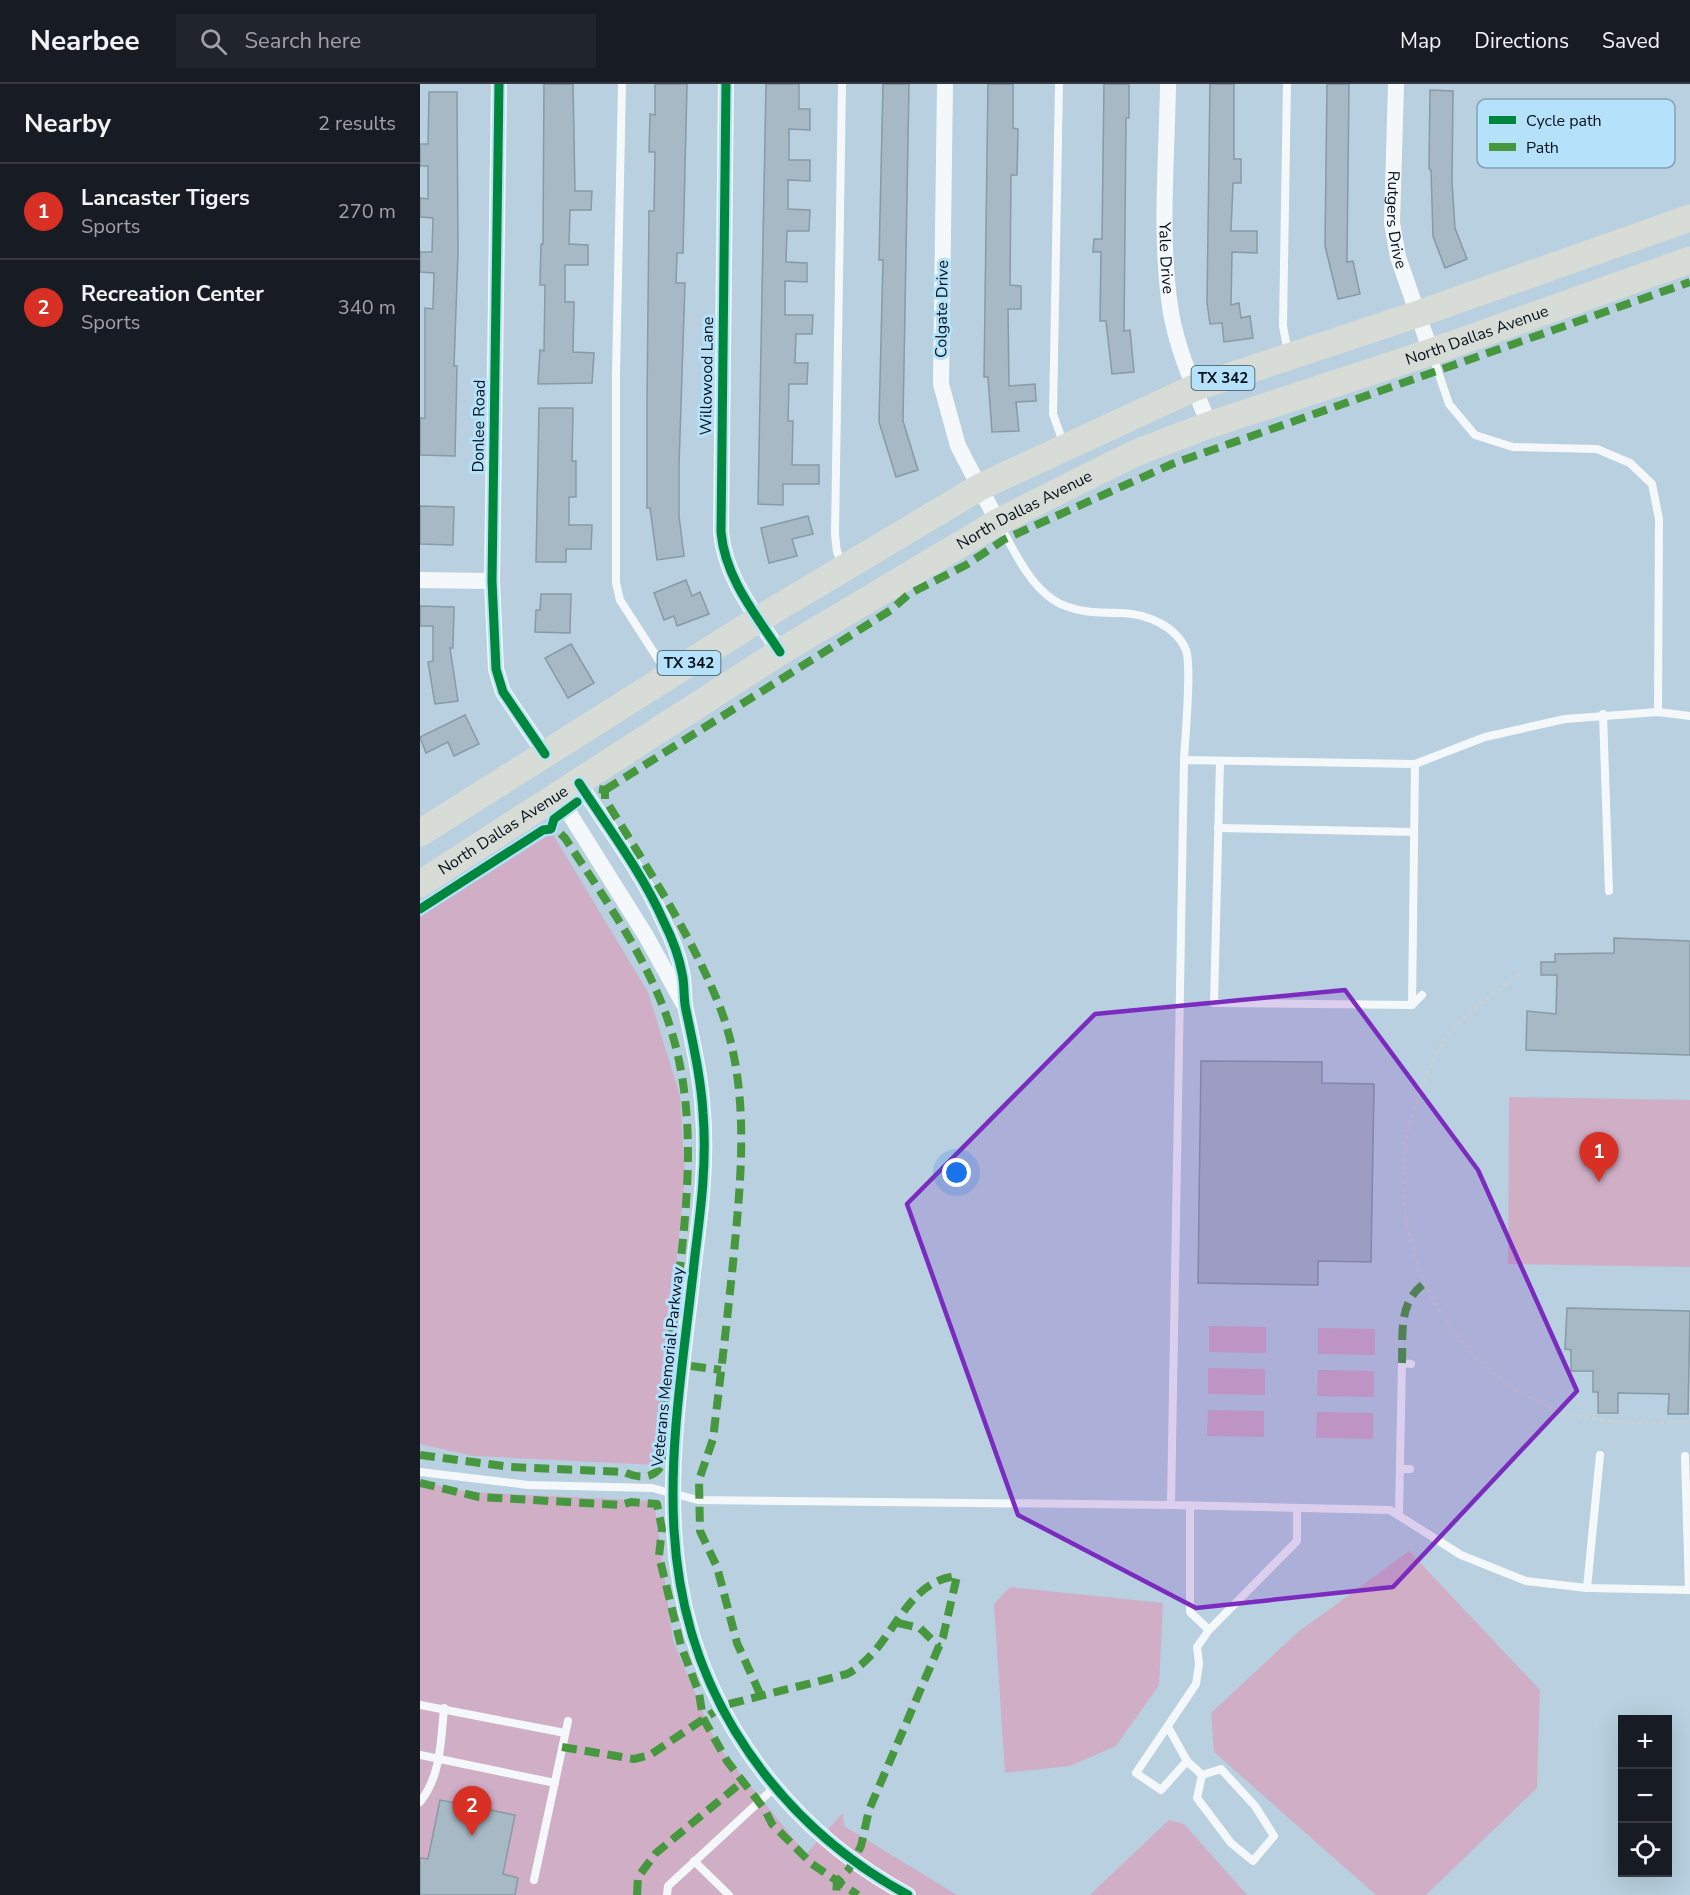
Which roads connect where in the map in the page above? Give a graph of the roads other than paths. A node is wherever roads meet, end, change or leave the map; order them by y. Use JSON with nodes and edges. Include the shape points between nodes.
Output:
{"nodes":[{"id":1,"x":499,"y":84,"type":"edge"},
{"id":2,"x":622,"y":84,"type":"edge"},
{"id":3,"x":726,"y":84,"type":"edge"},
{"id":4,"x":842,"y":84,"type":"edge"},
{"id":5,"x":945,"y":84,"type":"edge"},
{"id":6,"x":1059,"y":84,"type":"edge"},
{"id":7,"x":1168,"y":84,"type":"edge"},
{"id":8,"x":1287,"y":84,"type":"edge"},
{"id":9,"x":1396,"y":84,"type":"edge"},
{"id":10,"x":1690,"y":218,"type":"edge"},
{"id":11,"x":1690,"y":260,"type":"edge"},
{"id":12,"x":1418,"y":314,"type":"junction"},
{"id":13,"x":1431,"y":352,"type":"junction"},
{"id":14,"x":1289,"y":357,"type":"junction"},
{"id":15,"x":1194,"y":388,"type":"junction"},
{"id":16,"x":1209,"y":425,"type":"junction"},
{"id":17,"x":1065,"y":447,"type":"junction"},
{"id":18,"x":980,"y":488,"type":"junction"},
{"id":19,"x":998,"y":522,"type":"junction"},
{"id":20,"x":845,"y":568,"type":"junction"},
{"id":21,"x":420,"y":580,"type":"edge"},
{"id":22,"x":492,"y":581,"type":"junction"},
{"id":23,"x":759,"y":619,"type":"junction"},
{"id":24,"x":780,"y":652,"type":"junction"},
{"id":25,"x":669,"y":676,"type":"junction"},
{"id":26,"x":1658,"y":712,"type":"junction"},
{"id":27,"x":1603,"y":714,"type":"junction"},
{"id":28,"x":1690,"y":716,"type":"edge"},
{"id":29,"x":546,"y":754,"type":"junction"},
{"id":30,"x":1184,"y":760,"type":"junction"},
{"id":31,"x":1220,"y":762,"type":"junction"},
{"id":32,"x":1415,"y":764,"type":"junction"},
{"id":33,"x":569,"y":790,"type":"junction"},
{"id":34,"x":1218,"y":828,"type":"junction"},
{"id":35,"x":1414,"y":832,"type":"junction"},
{"id":36,"x":420,"y":833,"type":"edge"},
{"id":37,"x":420,"y":884,"type":"edge"},
{"id":38,"x":1609,"y":891,"type":"dead end"},
{"id":39,"x":1422,"y":994,"type":"dead end"},
{"id":40,"x":1412,"y":1005,"type":"junction"},
{"id":41,"x":685,"y":1006,"type":"junction"},
{"id":42,"x":1411,"y":1364,"type":"dead end"},
{"id":43,"x":1600,"y":1455,"type":"dead end"},
{"id":44,"x":1685,"y":1456,"type":"dead end"},
{"id":45,"x":420,"y":1472,"type":"edge"},
{"id":46,"x":671,"y":1494,"type":"junction"},
{"id":47,"x":1171,"y":1505,"type":"junction"},
{"id":48,"x":1190,"y":1506,"type":"junction"},
{"id":49,"x":1297,"y":1508,"type":"junction"},
{"id":50,"x":1399,"y":1514,"type":"junction"},
{"id":51,"x":1587,"y":1588,"type":"junction"},
{"id":52,"x":1690,"y":1590,"type":"edge"},
{"id":53,"x":1209,"y":1630,"type":"junction"},
{"id":54,"x":420,"y":1705,"type":"edge"},
{"id":55,"x":444,"y":1708,"type":"junction"},
{"id":56,"x":568,"y":1721,"type":"dead end"},
{"id":57,"x":1168,"y":1727,"type":"junction"},
{"id":58,"x":565,"y":1733,"type":"junction"},
{"id":59,"x":420,"y":1755,"type":"edge"},
{"id":60,"x":439,"y":1758,"type":"junction"},
{"id":61,"x":1188,"y":1761,"type":"junction"},
{"id":62,"x":1202,"y":1775,"type":"junction"},
{"id":63,"x":555,"y":1783,"type":"junction"},
{"id":64,"x":774,"y":1788,"type":"junction"},
{"id":65,"x":420,"y":1802,"type":"edge"},
{"id":66,"x":694,"y":1861,"type":"junction"},
{"id":67,"x":534,"y":1880,"type":"dead end"},
{"id":68,"x":667,"y":1895,"type":"edge"},
{"id":69,"x":729,"y":1895,"type":"edge"},
{"id":70,"x":908,"y":1895,"type":"edge"}],
"edges":[{"from":1,"to":22,"type":"street","name":"Donlee Road"},
{"from":2,"to":25,"type":"lane","via":[[616,583],[620,600]]},
{"from":3,"to":23,"type":"street","name":"Willowood Lane","via":[[721,532],[728,570]]},
{"from":4,"to":20,"type":"lane","via":[[835,535],[837,552]]},
{"from":5,"to":18,"type":"street","name":"Colgate Drive","via":[[941,384],[957,446]]},
{"from":6,"to":17,"type":"lane","via":[[1053,414]]},
{"from":7,"to":15,"type":"street","name":"Yale Drive","via":[[1165,258],[1171,313]]},
{"from":8,"to":14,"type":"lane","via":[[1283,326]]},
{"from":9,"to":12,"type":"street","name":"Rutgers Drive","via":[[1392,223],[1398,257]]},
{"from":10,"to":12,"type":"main road","number":"TX 342"},
{"from":11,"to":13,"type":"main road","name":"North Dallas Avenue","number":"TX 342"},
{"from":12,"to":13,"type":"street","name":"Rutgers Drive"},
{"from":12,"to":14,"type":"main road","number":"TX 342"},
{"from":13,"to":16,"type":"main road","name":"North Dallas Avenue","number":"TX 342"},
{"from":13,"to":26,"type":"lane","via":[[1449,404],[1475,435],[1513,447],[1597,449],[1629,463],[1652,484],[1659,519]]},
{"from":14,"to":15,"type":"main road","number":"TX 342"},
{"from":15,"to":16,"type":"street","name":"Yale Drive"},
{"from":15,"to":17,"type":"main road","number":"TX 342"},
{"from":16,"to":19,"type":"main road","name":"North Dallas Avenue","number":"TX 342","via":[[1138,452]]},
{"from":17,"to":18,"type":"main road","number":"TX 342"},
{"from":18,"to":19,"type":"street","name":"Colgate Drive"},
{"from":18,"to":20,"type":"main road","number":"TX 342"},
{"from":19,"to":24,"type":"main road","name":"North Dallas Avenue","number":"TX 342"},
{"from":19,"to":30,"type":"lane","via":[[1031,579],[1051,599],[1093,613],[1135,614],[1168,626],[1186,651]]},
{"from":20,"to":23,"type":"main road","number":"TX 342"},
{"from":21,"to":22,"type":"street"},
{"from":22,"to":29,"type":"street","name":"Donlee Road","via":[[496,669],[503,692]]},
{"from":23,"to":24,"type":"street","name":"Willowood Lane"},
{"from":23,"to":25,"type":"main road","number":"TX 342"},
{"from":24,"to":33,"type":"main road","name":"North Dallas Avenue","number":"TX 342"},
{"from":25,"to":29,"type":"main road","number":"TX 342"},
{"from":26,"to":27,"type":"lane"},
{"from":26,"to":28,"type":"lane"},
{"from":27,"to":32,"type":"lane","via":[[1513,730]]},
{"from":27,"to":38,"type":"lane"},
{"from":29,"to":33,"type":"main road"},
{"from":29,"to":36,"type":"main road","number":"TX 342"},
{"from":30,"to":31,"type":"lane"},
{"from":30,"to":47,"type":"lane"},
{"from":31,"to":32,"type":"lane"},
{"from":31,"to":34,"type":"lane"},
{"from":32,"to":35,"type":"lane"},
{"from":33,"to":37,"type":"main road","name":"North Dallas Avenue","number":"TX 342"},
{"from":33,"to":41,"type":"street","name":"Veterans Memorial Parkway"},
{"from":33,"to":41,"type":"street","name":"Veterans Memorial Parkway","via":[[663,919],[682,972]]},
{"from":34,"to":35,"type":"lane"},
{"from":34,"to":40,"type":"lane","via":[[1215,1004]]},
{"from":35,"to":40,"type":"lane"},
{"from":39,"to":40,"type":"lane"},
{"from":41,"to":46,"type":"street","name":"Veterans Memorial Parkway","via":[[703,1113],[704,1181]]},
{"from":42,"to":50,"type":"lane","via":[[1402,1363],[1405,1469]]},
{"from":43,"to":51,"type":"lane"},
{"from":44,"to":52,"type":"lane"},
{"from":45,"to":46,"type":"lane","name":"Veterans Memorial Parkway","via":[[528,1485],[652,1488]]},
{"from":46,"to":47,"type":"lane","via":[[709,1500]]},
{"from":46,"to":64,"type":"street","name":"Veterans Memorial Parkway","via":[[677,1576],[695,1647],[721,1708]]},
{"from":47,"to":48,"type":"lane"},
{"from":48,"to":49,"type":"lane"},
{"from":48,"to":53,"type":"lane","via":[[1190,1612]]},
{"from":49,"to":50,"type":"lane","via":[[1383,1510]]},
{"from":49,"to":53,"type":"lane","via":[[1297,1540]]},
{"from":50,"to":51,"type":"lane","via":[[1461,1555],[1526,1581]]},
{"from":51,"to":52,"type":"lane"},
{"from":53,"to":57,"type":"lane","via":[[1197,1647],[1196,1684]]},
{"from":54,"to":55,"type":"lane"},
{"from":55,"to":58,"type":"lane"},
{"from":55,"to":60,"type":"lane"},
{"from":56,"to":58,"type":"lane"},
{"from":57,"to":61,"type":"lane"},
{"from":57,"to":61,"type":"lane","via":[[1136,1773],[1161,1791]]},
{"from":58,"to":63,"type":"lane"},
{"from":59,"to":60,"type":"lane"},
{"from":60,"to":63,"type":"lane"},
{"from":60,"to":65,"type":"lane","via":[[431,1789]]},
{"from":61,"to":62,"type":"lane"},
{"from":62,"to":62,"type":"lane","via":[[1197,1798],[1230,1843],[1253,1861],[1274,1836],[1255,1806],[1221,1769]]},
{"from":63,"to":67,"type":"lane"},
{"from":64,"to":66,"type":"lane"},
{"from":64,"to":70,"type":"street","name":"Veterans Memorial Parkway","via":[[830,1843]]},
{"from":66,"to":68,"type":"lane","via":[[668,1886]]},
{"from":66,"to":69,"type":"lane"}]}
